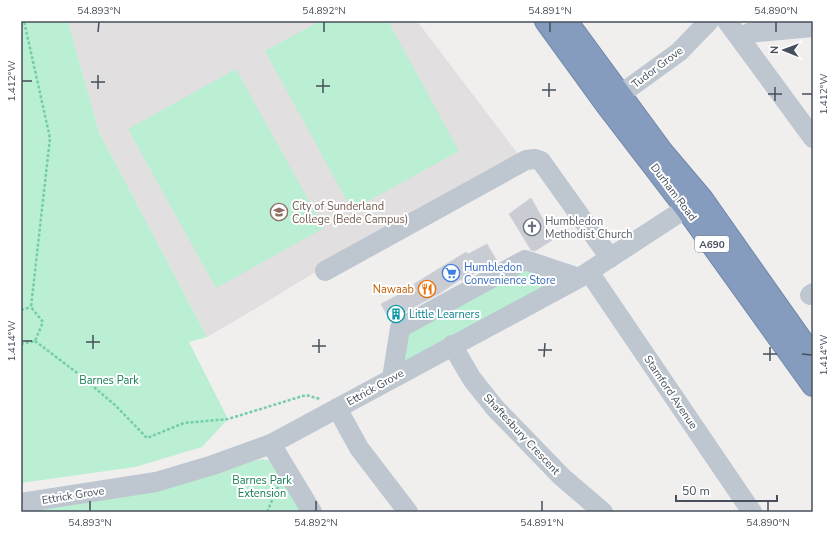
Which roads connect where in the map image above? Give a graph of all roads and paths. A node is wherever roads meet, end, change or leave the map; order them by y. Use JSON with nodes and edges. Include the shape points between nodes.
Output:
{"nodes":[{"id":1,"x":24,"y":21,"type":"edge"},
{"id":2,"x":546,"y":21,"type":"edge"},
{"id":3,"x":566,"y":21,"type":"edge"},
{"id":4,"x":709,"y":21,"type":"edge"},
{"id":5,"x":727,"y":21,"type":"edge"},
{"id":6,"x":813,"y":27,"type":"edge"},
{"id":7,"x":740,"y":38,"type":"junction"},
{"id":8,"x":614,"y":100,"type":"junction"},
{"id":9,"x":813,"y":138,"type":"edge"},
{"id":10,"x":693,"y":203,"type":"junction"},
{"id":11,"x":610,"y":258,"type":"junction"},
{"id":12,"x":325,"y":271,"type":"dead end"},
{"id":13,"x":584,"y":275,"type":"junction"},
{"id":14,"x":31,"y":307,"type":"junction"},
{"id":15,"x":21,"y":310,"type":"edge"},
{"id":16,"x":35,"y":340,"type":"junction"},
{"id":17,"x":21,"y":344,"type":"edge"},
{"id":18,"x":452,"y":345,"type":"junction"},
{"id":19,"x":813,"y":357,"type":"edge"},
{"id":20,"x":392,"y":378,"type":"junction"},
{"id":21,"x":813,"y":385,"type":"edge"},
{"id":22,"x":332,"y":410,"type":"junction"},
{"id":23,"x":271,"y":444,"type":"junction"},
{"id":24,"x":21,"y":503,"type":"edge"},
{"id":25,"x":312,"y":512,"type":"edge"},
{"id":26,"x":408,"y":512,"type":"edge"},
{"id":27,"x":603,"y":512,"type":"edge"},
{"id":28,"x":752,"y":512,"type":"edge"}],
"edges":[{"from":1,"to":14,"type":"path","via":[[50,138]]},
{"from":2,"to":8,"type":"highway","name":"Durham Road","number":"A690"},
{"from":3,"to":8,"type":"highway","name":"Durham Road","number":"A690"},
{"from":4,"to":8,"type":"street","name":"Tudor Grove","via":[[679,52]]},
{"from":5,"to":7,"type":"street"},
{"from":6,"to":7,"type":"street","via":[[749,33]]},
{"from":7,"to":9,"type":"street"},
{"from":8,"to":10,"type":"highway","name":"Durham Road","number":"A690","via":[[662,152]]},
{"from":10,"to":11,"type":"street","name":"Ettrick Grove"},
{"from":10,"to":19,"type":"highway","name":"Durham Road","number":"A690"},
{"from":10,"to":21,"type":"highway","name":"Durham Road","number":"A690"},
{"from":11,"to":12,"type":"street","via":[[541,161],[530,159]]},
{"from":11,"to":13,"type":"street","name":"Ettrick Grove"},
{"from":13,"to":18,"type":"street","name":"Ettrick Grove"},
{"from":13,"to":20,"type":"street","via":[[525,260],[400,328]]},
{"from":13,"to":28,"type":"street","name":"Stamford Avenue"},
{"from":14,"to":15,"type":"path"},
{"from":14,"to":16,"type":"path","via":[[43,322]]},
{"from":16,"to":17,"type":"path"},
{"from":16,"to":22,"type":"path","via":[[116,405],[147,438],[184,423],[228,419],[306,395],[320,399]]},
{"from":18,"to":20,"type":"street","name":"Ettrick Grove"},
{"from":18,"to":27,"type":"street","name":"Shaftesbury Crescent","via":[[472,379],[495,408],[562,477]]},
{"from":20,"to":22,"type":"street","name":"Ettrick Grove"},
{"from":22,"to":23,"type":"street","name":"Ettrick Grove"},
{"from":22,"to":26,"type":"street"},
{"from":23,"to":24,"type":"street","name":"Ettrick Grove","via":[[156,482]]},
{"from":23,"to":25,"type":"street"}]}
